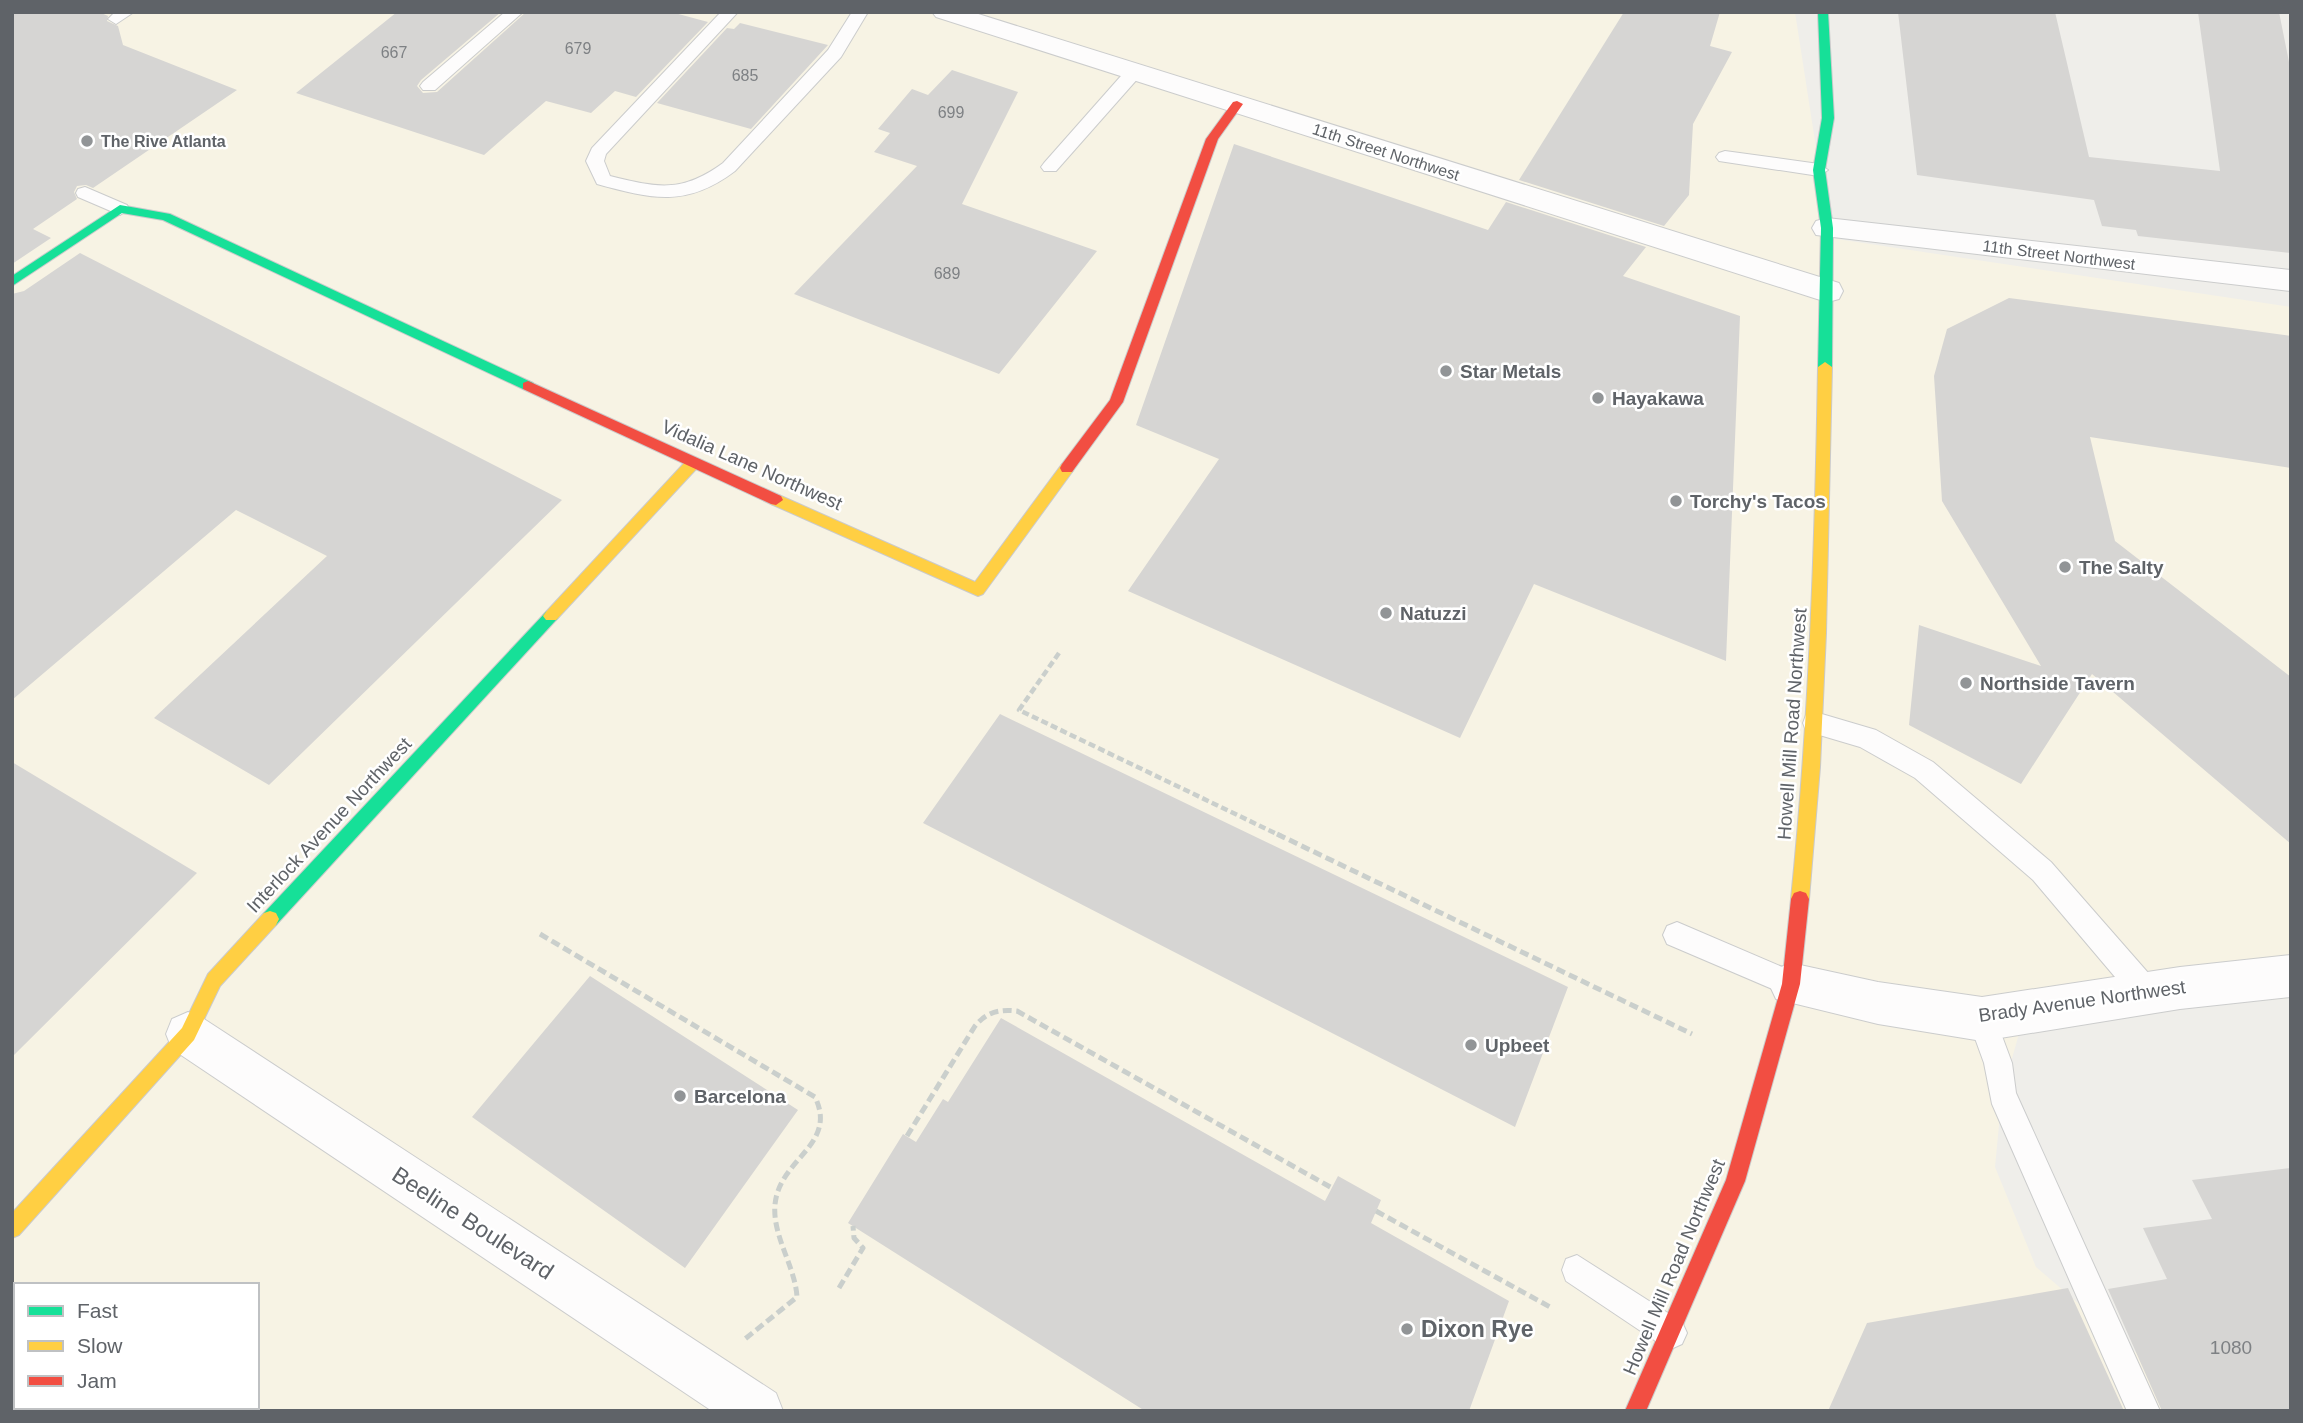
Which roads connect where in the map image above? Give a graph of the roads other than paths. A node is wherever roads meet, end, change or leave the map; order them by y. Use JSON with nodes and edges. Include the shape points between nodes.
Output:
{"nodes":[{"id":1,"x":515,"y":12,"type":"edge"},
{"id":2,"x":730,"y":12,"type":"edge"},
{"id":3,"x":860,"y":12,"type":"edge"},
{"id":4,"x":945,"y":12,"type":"edge"},
{"id":5,"x":1823,"y":12,"type":"edge"},
{"id":6,"x":1134,"y":72,"type":"junction"},
{"id":7,"x":429,"y":86,"type":"dead end"},
{"id":8,"x":1237,"y":104,"type":"junction"},
{"id":9,"x":1725,"y":157,"type":"dead end"},
{"id":10,"x":1050,"y":167,"type":"dead end"},
{"id":11,"x":1819,"y":170,"type":"junction"},
{"id":12,"x":85,"y":193,"type":"dead end"},
{"id":13,"x":120,"y":209,"type":"junction"},
{"id":14,"x":1827,"y":228,"type":"junction"},
{"id":15,"x":2291,"y":281,"type":"edge"},
{"id":16,"x":12,"y":282,"type":"edge"},
{"id":17,"x":1828,"y":291,"type":"junction"},
{"id":18,"x":693,"y":463,"type":"junction"},
{"id":19,"x":1815,"y":723,"type":"junction"},
{"id":20,"x":1677,"y":935,"type":"dead end"},
{"id":21,"x":2291,"y":976,"type":"edge"},
{"id":22,"x":1791,"y":984,"type":"junction"},
{"id":23,"x":2147,"y":993,"type":"junction"},
{"id":24,"x":1982,"y":1019,"type":"junction"},
{"id":25,"x":188,"y":1034,"type":"junction"},
{"id":26,"x":12,"y":1228,"type":"edge"},
{"id":27,"x":1577,"y":1270,"type":"dead end"},
{"id":28,"x":1671,"y":1333,"type":"junction"},
{"id":29,"x":758,"y":1411,"type":"edge"},
{"id":30,"x":1635,"y":1411,"type":"edge"},
{"id":31,"x":2144,"y":1411,"type":"edge"}],
"edges":[{"from":1,"to":7,"type":"lane"},
{"from":2,"to":3,"type":"lane","via":[[598,152],[595,161],[603,180],[659,194],[710,183],[835,53]]},
{"from":4,"to":6,"type":"street","name":"11th Street Northwest"},
{"from":5,"to":11,"type":"street","name":"Howell Mill Road Northwest","via":[[1828,118]]},
{"from":6,"to":8,"type":"street","name":"11th Street Northwest"},
{"from":6,"to":10,"type":"lane"},
{"from":8,"to":17,"type":"street","name":"11th Street Northwest"},
{"from":8,"to":18,"type":"street","name":"Vidalia Lane Northwest","via":[[1212,139],[1116,402],[978,590]]},
{"from":9,"to":11,"type":"lane"},
{"from":11,"to":14,"type":"street","name":"Howell Mill Road Northwest"},
{"from":12,"to":13,"type":"lane"},
{"from":13,"to":16,"type":"street"},
{"from":13,"to":18,"type":"street","name":"Vidalia Lane Northwest","via":[[166,217]]},
{"from":14,"to":15,"type":"street","name":"11th Street Northwest"},
{"from":14,"to":17,"type":"street","name":"Howell Mill Road Northwest"},
{"from":17,"to":19,"type":"street","name":"Howell Mill Road Northwest"},
{"from":18,"to":25,"type":"street","name":"Interlock Avenue Northwest","via":[[214,980]]},
{"from":19,"to":22,"type":"street","name":"Howell Mill Road Northwest"},
{"from":19,"to":23,"type":"lane","via":[[1867,738],[1924,770],[2042,872]]},
{"from":20,"to":22,"type":"lane"},
{"from":21,"to":23,"type":"street","name":"Brady Avenue Northwest"},
{"from":22,"to":24,"type":"street","name":"Brady Avenue Northwest"},
{"from":22,"to":28,"type":"street","name":"Howell Mill Road Northwest","via":[[1735,1181]]},
{"from":23,"to":24,"type":"street","name":"Brady Avenue Northwest"},
{"from":24,"to":31,"type":"lane","via":[[1998,1063],[2002,1094]]},
{"from":25,"to":26,"type":"street","name":"Interlock Avenue Northwest"},
{"from":25,"to":29,"type":"street","name":"Beeline Boulevard"},
{"from":27,"to":28,"type":"lane"},
{"from":28,"to":30,"type":"street","name":"Howell Mill Road Northwest"}]}
